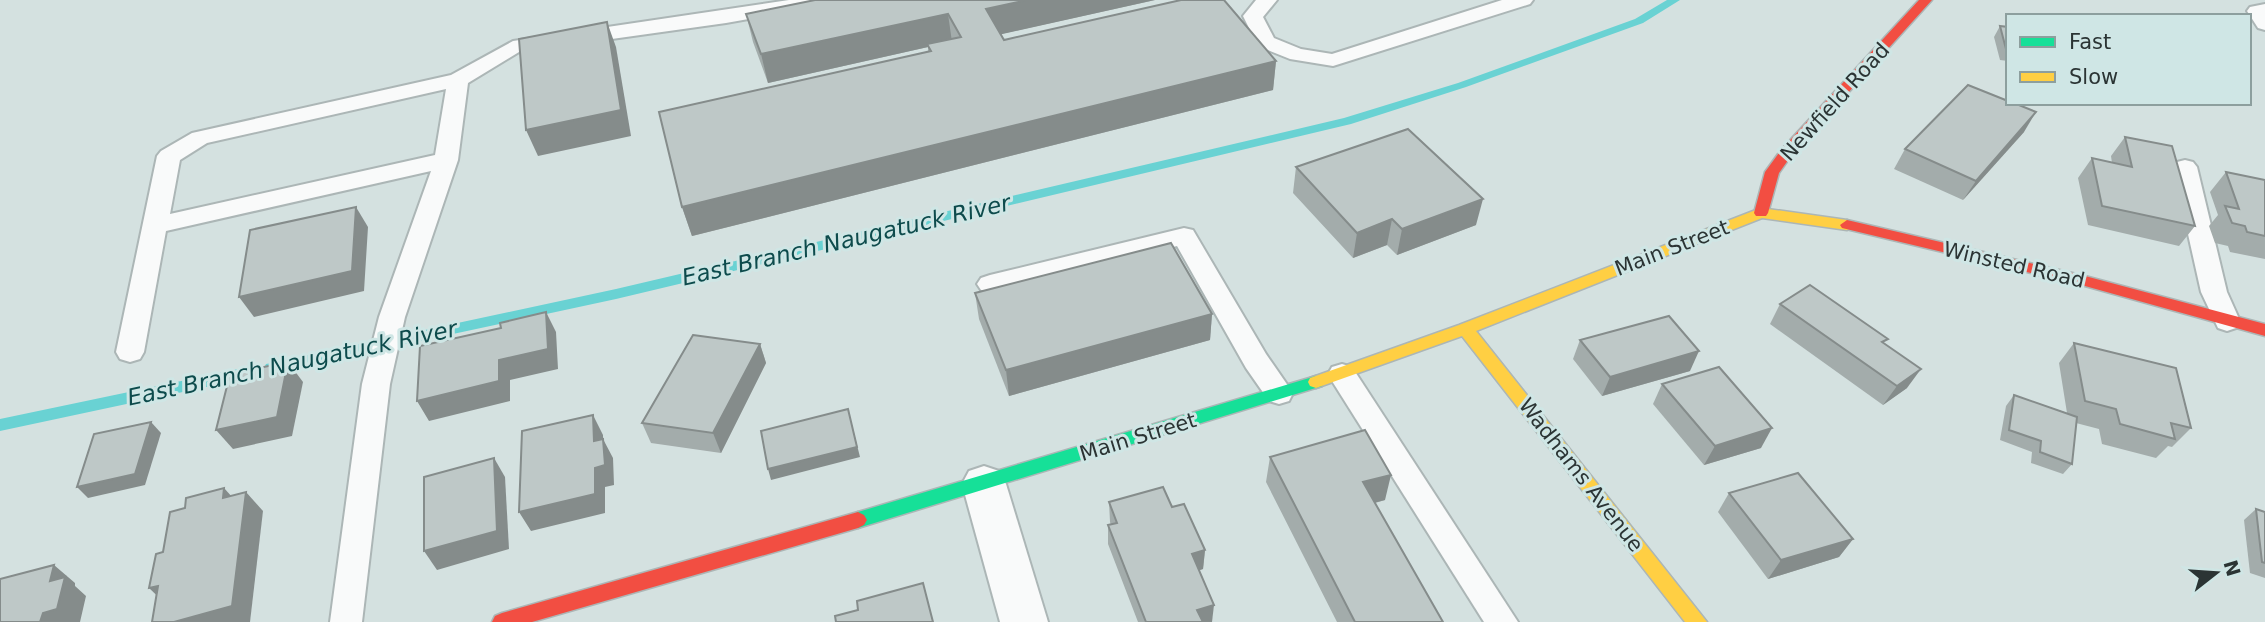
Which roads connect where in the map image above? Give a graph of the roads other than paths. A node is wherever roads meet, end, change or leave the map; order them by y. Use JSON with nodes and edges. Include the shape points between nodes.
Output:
{"nodes":[{"id":1,"x":822,"y":0,"type":"edge"},
{"id":2,"x":1267,"y":0,"type":"edge"},
{"id":3,"x":1523,"y":0,"type":"edge"},
{"id":4,"x":1926,"y":0,"type":"edge"},
{"id":5,"x":2265,"y":10,"type":"edge"},
{"id":6,"x":2265,"y":24,"type":"edge"},
{"id":7,"x":457,"y":80,"type":"junction"},
{"id":8,"x":446,"y":160,"type":"junction"},
{"id":9,"x":2185,"y":167,"type":"dead end"},
{"id":10,"x":1761,"y":213,"type":"junction"},
{"id":11,"x":156,"y":225,"type":"junction"},
{"id":12,"x":989,"y":284,"type":"dead end"},
{"id":13,"x":2227,"y":320,"type":"junction"},
{"id":14,"x":1465,"y":329,"type":"junction"},
{"id":15,"x":2265,"y":330,"type":"edge"},
{"id":16,"x":130,"y":352,"type":"dead end"},
{"id":17,"x":1342,"y":374,"type":"junction"},
{"id":18,"x":376,"y":384,"type":"joint"},
{"id":19,"x":1279,"y":393,"type":"junction"},
{"id":20,"x":984,"y":484,"type":"junction"},
{"id":21,"x":346,"y":622,"type":"edge"},
{"id":22,"x":502,"y":622,"type":"edge"},
{"id":23,"x":1024,"y":622,"type":"edge"},
{"id":24,"x":1502,"y":622,"type":"edge"},
{"id":25,"x":1697,"y":622,"type":"edge"}],
"edges":[{"from":1,"to":7,"type":"lane","via":[[513,47]]},
{"from":2,"to":3,"type":"lane","via":[[1253,16],[1265,42],[1297,55],[1333,60]]},
{"from":4,"to":10,"type":"main road","name":"Newfield Road","via":[[1786,153],[1772,172]]},
{"from":5,"to":6,"type":"lane","via":[[2257,11]]},
{"from":7,"to":8,"type":"lane"},
{"from":7,"to":11,"type":"lane","via":[[200,138],[169,156]]},
{"from":8,"to":11,"type":"lane"},
{"from":8,"to":18,"type":"lane","via":[[392,317]]},
{"from":9,"to":13,"type":"lane","via":[[2214,292]]},
{"from":10,"to":13,"type":"main road","name":"Winsted Road","via":[[1858,228]]},
{"from":10,"to":14,"type":"main road","name":"Main Street"},
{"from":11,"to":16,"type":"lane"},
{"from":12,"to":19,"type":"lane","via":[[1184,236]]},
{"from":13,"to":15,"type":"main road","name":"Winsted Road"},
{"from":14,"to":17,"type":"main road","name":"Main Street"},
{"from":14,"to":25,"type":"main road","name":"Wadhams Avenue"},
{"from":17,"to":19,"type":"main road","name":"Main Street"},
{"from":17,"to":24,"type":"lane"},
{"from":18,"to":21,"type":"lane"},
{"from":19,"to":20,"type":"main road","name":"Main Street"},
{"from":20,"to":22,"type":"main road","name":"Main Street"},
{"from":20,"to":23,"type":"street"}]}
